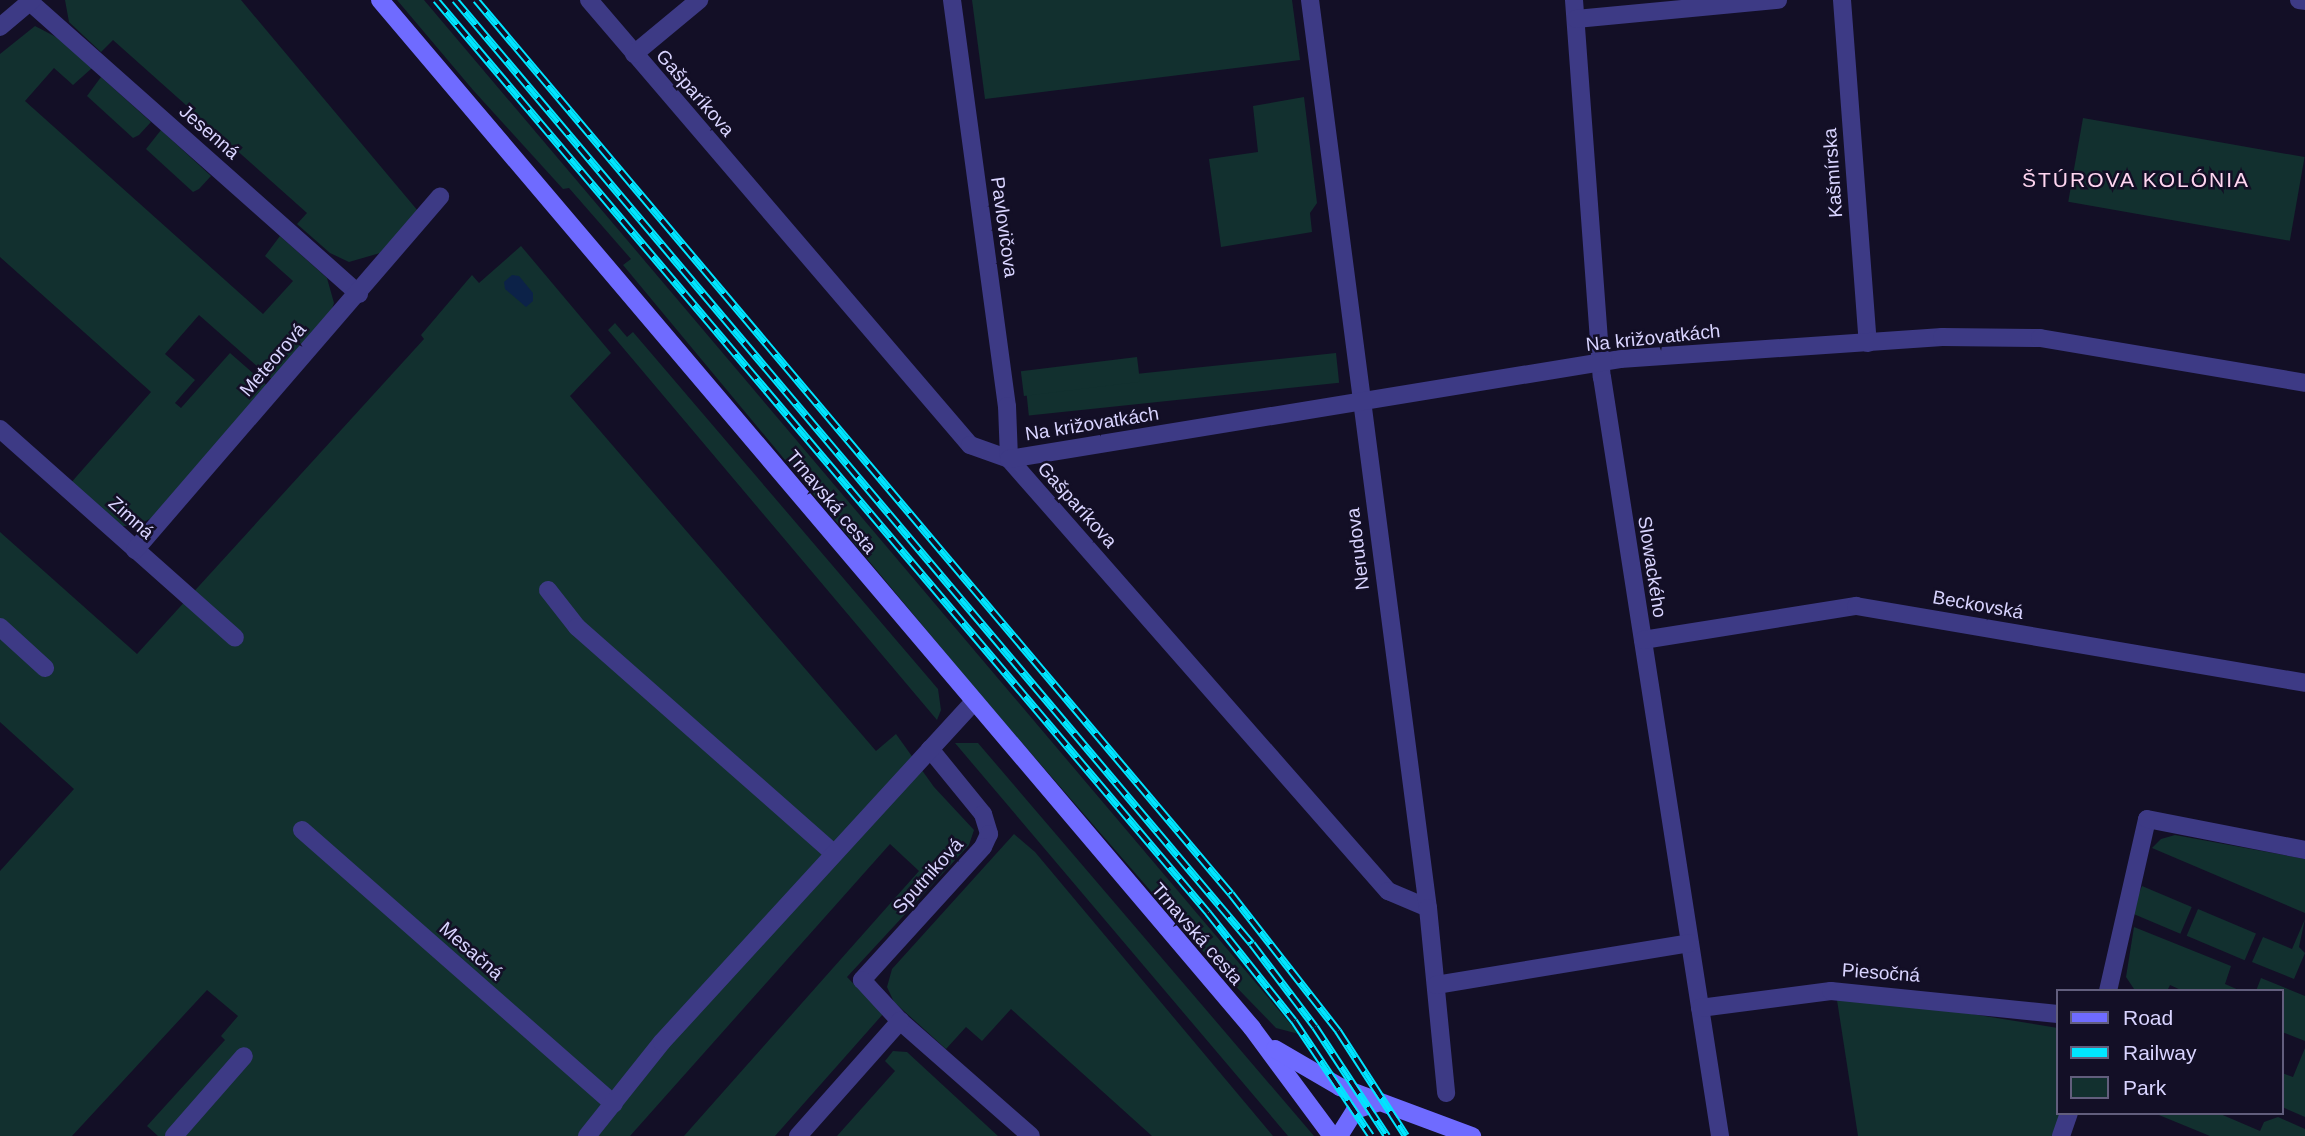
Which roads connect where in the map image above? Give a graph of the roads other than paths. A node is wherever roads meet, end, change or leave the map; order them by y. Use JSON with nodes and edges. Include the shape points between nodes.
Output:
{"nodes":[{"id":1,"x":380,"y":0,"type":"edge"},
{"id":2,"x":589,"y":0,"type":"edge"},
{"id":3,"x":699,"y":0,"type":"edge"},
{"id":4,"x":951,"y":0,"type":"edge"},
{"id":5,"x":1310,"y":0,"type":"edge"},
{"id":6,"x":1574,"y":0,"type":"edge"},
{"id":7,"x":1778,"y":0,"type":"edge"},
{"id":8,"x":1842,"y":0,"type":"edge"},
{"id":9,"x":2298,"y":0,"type":"edge"},
{"id":10,"x":31,"y":1,"type":"edge"},
{"id":11,"x":2305,"y":1,"type":"edge"},
{"id":12,"x":1576,"y":19,"type":"junction"},
{"id":13,"x":0,"y":27,"type":"edge"},
{"id":14,"x":634,"y":54,"type":"junction"},
{"id":15,"x":440,"y":197,"type":"dead end"},
{"id":16,"x":359,"y":294,"type":"junction"},
{"id":17,"x":1868,"y":342,"type":"junction"},
{"id":18,"x":1600,"y":363,"type":"junction"},
{"id":19,"x":2305,"y":383,"type":"edge"},
{"id":20,"x":1362,"y":402,"type":"junction"},
{"id":21,"x":0,"y":429,"type":"edge"},
{"id":22,"x":1009,"y":459,"type":"junction"},
{"id":23,"x":135,"y":550,"type":"junction"},
{"id":24,"x":548,"y":590,"type":"dead end"},
{"id":25,"x":0,"y":627,"type":"edge"},
{"id":26,"x":235,"y":638,"type":"dead end"},
{"id":27,"x":1643,"y":640,"type":"junction"},
{"id":28,"x":45,"y":668,"type":"dead end"},
{"id":29,"x":2305,"y":682,"type":"edge"},
{"id":30,"x":973,"y":703,"type":"junction"},
{"id":31,"x":930,"y":749,"type":"junction"},
{"id":32,"x":302,"y":831,"type":"dead end"},
{"id":33,"x":2305,"y":850,"type":"edge"},
{"id":34,"x":833,"y":853,"type":"junction"},
{"id":35,"x":1428,"y":908,"type":"junction"},
{"id":36,"x":1690,"y":943,"type":"junction"},
{"id":37,"x":1436,"y":985,"type":"junction"},
{"id":38,"x":2108,"y":989,"type":"edge"},
{"id":39,"x":1700,"y":1007,"type":"junction"},
{"id":40,"x":2056,"y":1014,"type":"edge"},
{"id":41,"x":900,"y":1021,"type":"junction"},
{"id":42,"x":1252,"y":1028,"type":"junction"},
{"id":43,"x":244,"y":1056,"type":"dead end"},
{"id":44,"x":1446,"y":1093,"type":"dead end"},
{"id":45,"x":1377,"y":1102,"type":"junction"},
{"id":46,"x":614,"y":1104,"type":"junction"},
{"id":47,"x":2068,"y":1115,"type":"edge"},
{"id":48,"x":174,"y":1136,"type":"edge"},
{"id":49,"x":587,"y":1136,"type":"edge"},
{"id":50,"x":797,"y":1136,"type":"edge"},
{"id":51,"x":1031,"y":1136,"type":"edge"},
{"id":52,"x":1332,"y":1136,"type":"edge"},
{"id":53,"x":1339,"y":1136,"type":"edge"},
{"id":54,"x":1472,"y":1136,"type":"edge"},
{"id":55,"x":1720,"y":1136,"type":"edge"},
{"id":56,"x":2061,"y":1136,"type":"edge"}],
"edges":[{"from":1,"to":30,"type":"main road","name":"Trnavská cesta"},
{"from":2,"to":14,"type":"street","name":"Gašparíkova"},
{"from":3,"to":14,"type":"street"},
{"from":4,"to":22,"type":"street","name":"Pavlovičova","via":[[1007,406]]},
{"from":5,"to":20,"type":"street","name":"Nerudova"},
{"from":6,"to":12,"type":"street","name":"Slowackého"},
{"from":7,"to":12,"type":"street"},
{"from":8,"to":17,"type":"street","name":"Kašmírska"},
{"from":9,"to":11,"type":"street"},
{"from":10,"to":13,"type":"street"},
{"from":10,"to":16,"type":"street","name":"Jesenná"},
{"from":12,"to":18,"type":"street","name":"Slowackého"},
{"from":14,"to":22,"type":"street","name":"Gašparíkova","via":[[970,445]]},
{"from":15,"to":16,"type":"street","name":"Meteorová"},
{"from":16,"to":23,"type":"street","name":"Meteorová"},
{"from":17,"to":18,"type":"street","name":"Na križovatkách"},
{"from":17,"to":19,"type":"street","name":"Na križovatkách","via":[[2040,338]]},
{"from":18,"to":20,"type":"street","name":"Na križovatkách"},
{"from":18,"to":27,"type":"street","name":"Slowackého"},
{"from":20,"to":22,"type":"street","name":"Na križovatkách"},
{"from":20,"to":35,"type":"street","name":"Nerudova"},
{"from":21,"to":23,"type":"street","name":"Zimná"},
{"from":22,"to":35,"type":"street","name":"Gašparíkova","via":[[1388,891]]},
{"from":23,"to":26,"type":"street","name":"Zimná"},
{"from":24,"to":34,"type":"street","via":[[577,627]]},
{"from":25,"to":28,"type":"street"},
{"from":27,"to":29,"type":"street","name":"Beckovská","via":[[1856,606]]},
{"from":27,"to":36,"type":"street","name":"Slowackého"},
{"from":30,"to":31,"type":"street"},
{"from":30,"to":42,"type":"main road","name":"Trnavská cesta"},
{"from":31,"to":34,"type":"street"},
{"from":31,"to":41,"type":"street","name":"Sputniková","via":[[983,814],[989,834],[974,857],[862,980]]},
{"from":32,"to":46,"type":"street","name":"Mesačná"},
{"from":33,"to":38,"type":"street","via":[[2147,819]]},
{"from":34,"to":46,"type":"street","via":[[662,1042]]},
{"from":35,"to":37,"type":"street","name":"Nerudova"},
{"from":36,"to":37,"type":"street"},
{"from":36,"to":39,"type":"street","name":"Slowackého"},
{"from":37,"to":44,"type":"street","name":"Nerudova"},
{"from":39,"to":40,"type":"street","name":"Piesočná","via":[[1831,991]]},
{"from":39,"to":55,"type":"street","name":"Slowackého"},
{"from":41,"to":50,"type":"street"},
{"from":41,"to":51,"type":"street","name":"Sputniková"},
{"from":42,"to":45,"type":"main road","via":[[1298,1066]]},
{"from":42,"to":52,"type":"main road"},
{"from":43,"to":48,"type":"street"},
{"from":45,"to":53,"type":"main road","via":[[1354,1110]]},
{"from":45,"to":54,"type":"main road"},
{"from":46,"to":49,"type":"street"},
{"from":47,"to":56,"type":"street"}]}
